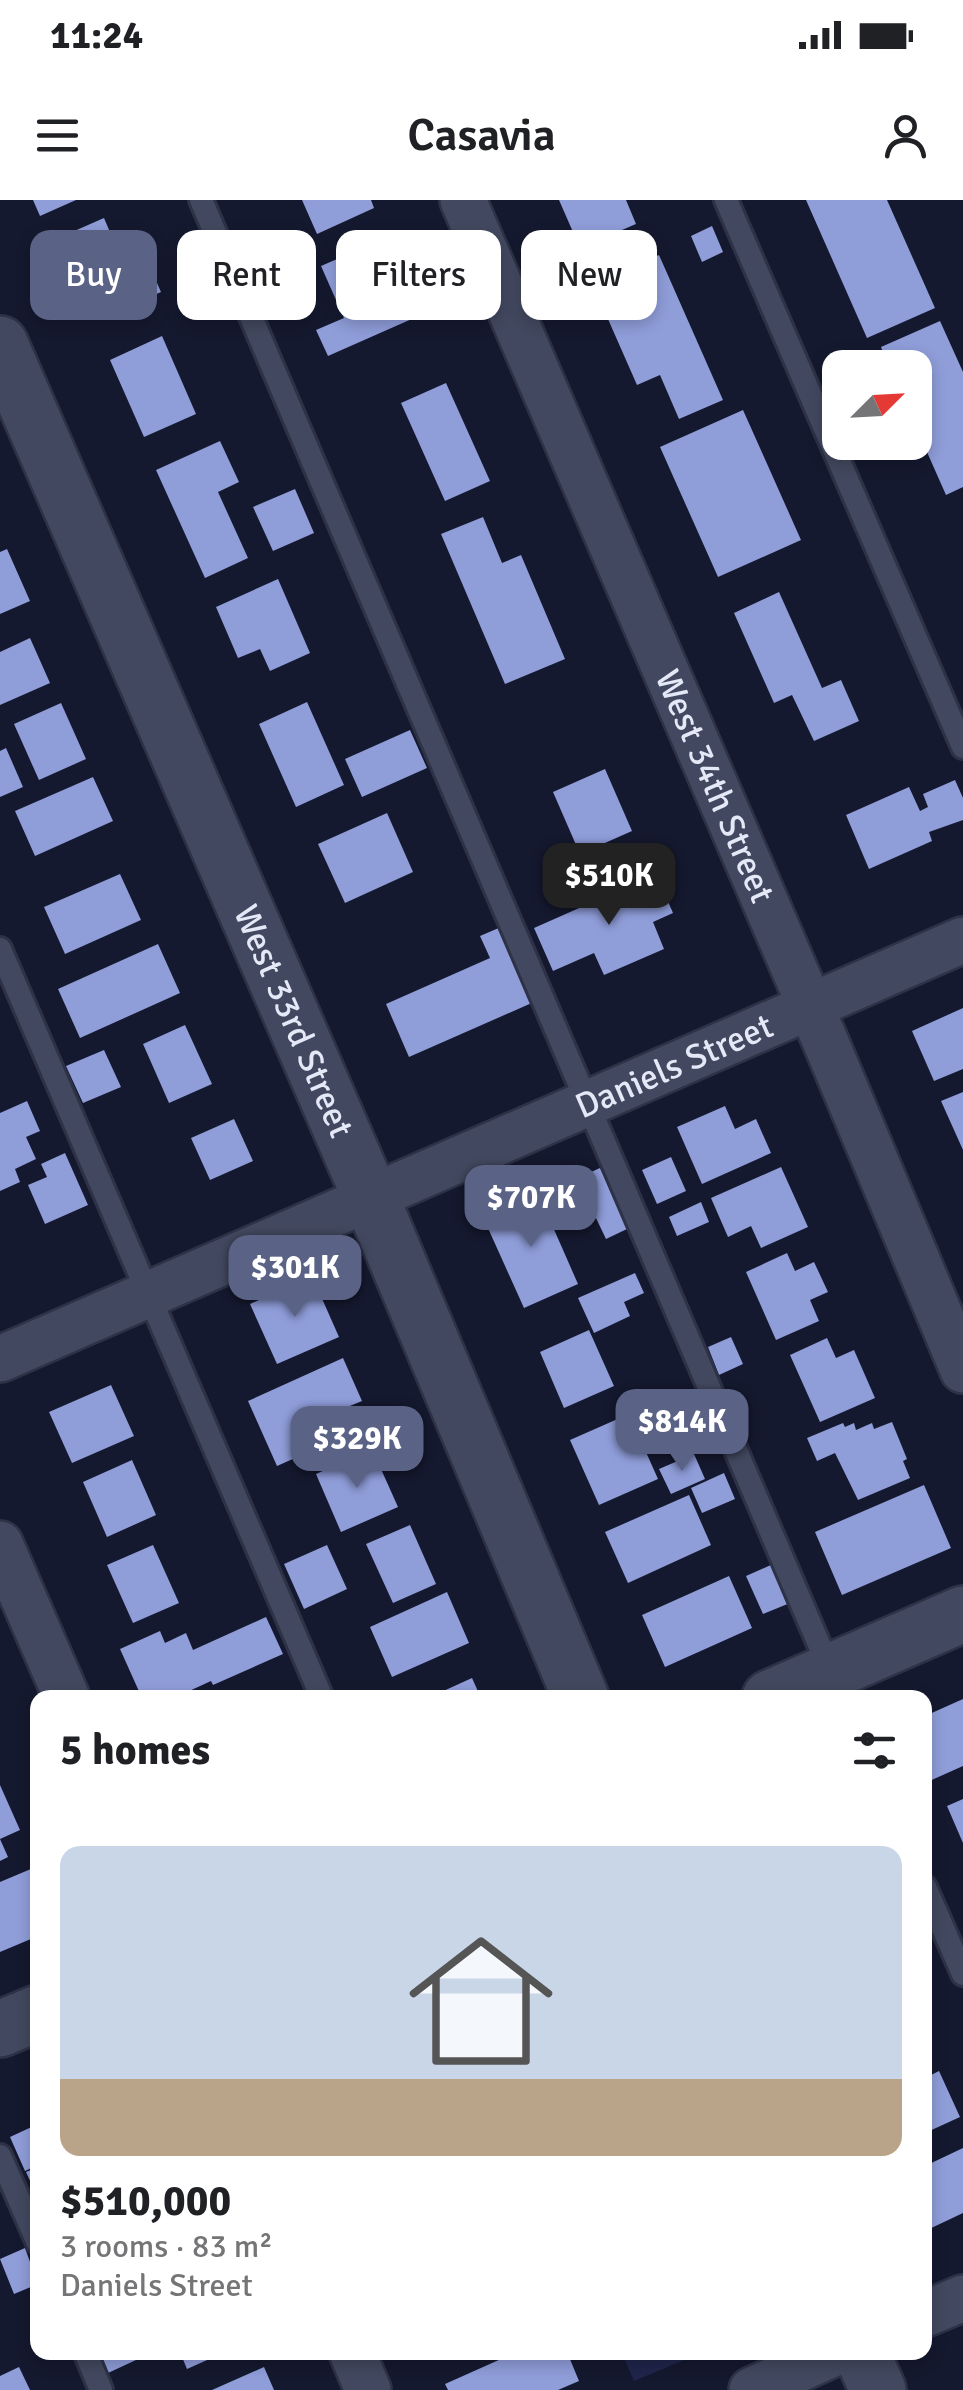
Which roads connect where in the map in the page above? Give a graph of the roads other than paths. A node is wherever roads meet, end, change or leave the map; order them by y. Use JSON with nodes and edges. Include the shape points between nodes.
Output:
{"nodes":[{"id":1,"x":201,"y":200,"type":"edge"},
{"id":2,"x":464,"y":200,"type":"edge"},
{"id":3,"x":726,"y":200,"type":"edge"},
{"id":4,"x":0,"y":344,"type":"edge"},
{"id":5,"x":21,"y":451,"type":"edge"},
{"id":6,"x":963,"y":747,"type":"edge"},
{"id":7,"x":963,"y":940,"type":"edge"},
{"id":8,"x":0,"y":949,"type":"edge"},
{"id":9,"x":810,"y":1006,"type":"junction"},
{"id":10,"x":590,"y":1103,"type":"junction"},
{"id":11,"x":372,"y":1198,"type":"junction"},
{"id":12,"x":149,"y":1295,"type":"junction"},
{"id":13,"x":0,"y":1360,"type":"edge"},
{"id":14,"x":963,"y":1370,"type":"edge"},
{"id":15,"x":0,"y":1544,"type":"edge"},
{"id":16,"x":963,"y":1614,"type":"edge"},
{"id":17,"x":836,"y":1684,"type":"edge"},
{"id":18,"x":64,"y":1690,"type":"edge"},
{"id":19,"x":319,"y":1690,"type":"edge"},
{"id":20,"x":578,"y":1690,"type":"edge"},
{"id":21,"x":808,"y":1690,"type":"edge"},
{"id":22,"x":932,"y":1903,"type":"edge"},
{"id":23,"x":963,"y":1974,"type":"edge"},
{"id":24,"x":30,"y":2016,"type":"edge"},
{"id":25,"x":0,"y":2029,"type":"edge"},
{"id":26,"x":0,"y":2156,"type":"edge"},
{"id":27,"x":30,"y":2225,"type":"edge"},
{"id":28,"x":963,"y":2298,"type":"edge"},
{"id":29,"x":932,"y":2311,"type":"edge"},
{"id":30,"x":88,"y":2360,"type":"edge"},
{"id":31,"x":355,"y":2360,"type":"edge"},
{"id":32,"x":819,"y":2360,"type":"edge"},
{"id":33,"x":865,"y":2360,"type":"edge"},
{"id":34,"x":101,"y":2390,"type":"edge"},
{"id":35,"x":368,"y":2390,"type":"edge"},
{"id":36,"x":752,"y":2390,"type":"edge"},
{"id":37,"x":878,"y":2390,"type":"edge"}],
"edges":[{"from":1,"to":10,"type":"lane"},
{"from":2,"to":9,"type":"street","name":"West 34th Street"},
{"from":3,"to":6,"type":"lane"},
{"from":4,"to":5,"type":"street","name":"West 33rd Street"},
{"from":5,"to":11,"type":"street","name":"West 33rd Street"},
{"from":7,"to":9,"type":"street","name":"Daniels Street"},
{"from":8,"to":12,"type":"lane"},
{"from":9,"to":10,"type":"street","name":"Daniels Street"},
{"from":9,"to":14,"type":"street","name":"West 34th Street"},
{"from":10,"to":11,"type":"street","name":"Daniels Street"},
{"from":10,"to":17,"type":"lane"},
{"from":11,"to":12,"type":"street","name":"Daniels Street"},
{"from":11,"to":20,"type":"street","name":"West 33rd Street"},
{"from":12,"to":13,"type":"street","name":"Daniels Street"},
{"from":12,"to":19,"type":"lane"},
{"from":15,"to":18,"type":"street"},
{"from":16,"to":17,"type":"street"},
{"from":17,"to":21,"type":"street"},
{"from":22,"to":23,"type":"lane"},
{"from":24,"to":25,"type":"street"},
{"from":26,"to":27,"type":"lane"},
{"from":28,"to":29,"type":"street"},
{"from":30,"to":34,"type":"lane"},
{"from":31,"to":35,"type":"street"},
{"from":32,"to":36,"type":"street"},
{"from":33,"to":37,"type":"street"}]}
